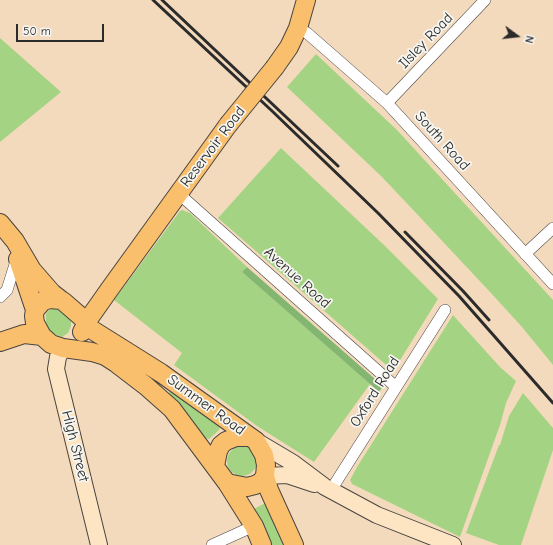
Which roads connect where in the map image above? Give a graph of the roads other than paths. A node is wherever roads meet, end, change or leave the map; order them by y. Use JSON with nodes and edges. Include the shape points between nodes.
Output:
{"nodes":[{"id":1,"x":306,"y":0,"type":"edge"},
{"id":2,"x":485,"y":0,"type":"edge"},
{"id":3,"x":298,"y":28,"type":"junction"},
{"id":4,"x":387,"y":103,"type":"junction"},
{"id":5,"x":178,"y":193,"type":"junction"},
{"id":6,"x":0,"y":223,"type":"edge"},
{"id":7,"x":0,"y":226,"type":"edge"},
{"id":8,"x":553,"y":228,"type":"edge"},
{"id":9,"x":525,"y":254,"type":"junction"},
{"id":10,"x":17,"y":256,"type":"junction"},
{"id":11,"x":553,"y":284,"type":"edge"},
{"id":12,"x":109,"y":290,"type":"junction"},
{"id":13,"x":0,"y":297,"type":"edge"},
{"id":14,"x":62,"y":301,"type":"junction"},
{"id":15,"x":445,"y":310,"type":"dead end"},
{"id":16,"x":34,"y":313,"type":"junction"},
{"id":17,"x":86,"y":324,"type":"junction"},
{"id":18,"x":0,"y":336,"type":"edge"},
{"id":19,"x":42,"y":336,"type":"junction"},
{"id":20,"x":0,"y":342,"type":"edge"},
{"id":21,"x":65,"y":348,"type":"junction"},
{"id":22,"x":396,"y":387,"type":"junction"},
{"id":23,"x":252,"y":439,"type":"junction"},
{"id":24,"x":215,"y":466,"type":"junction"},
{"id":25,"x":265,"y":476,"type":"junction"},
{"id":26,"x":227,"y":483,"type":"junction"},
{"id":27,"x":328,"y":489,"type":"junction"},
{"id":28,"x":254,"y":526,"type":"junction"},
{"id":29,"x":99,"y":545,"type":"edge"},
{"id":30,"x":212,"y":545,"type":"edge"},
{"id":31,"x":262,"y":545,"type":"edge"},
{"id":32,"x":294,"y":545,"type":"edge"},
{"id":33,"x":452,"y":545,"type":"edge"}],
"edges":[{"from":1,"to":3,"type":"main road","name":"Reservoir Road"},
{"from":2,"to":4,"type":"street","name":"Ilsley Road"},
{"from":3,"to":4,"type":"street","name":"South Road"},
{"from":3,"to":5,"type":"main road","name":"Reservoir Road","bridge":true,"via":[[289,47]]},
{"from":4,"to":9,"type":"street","name":"South Road"},
{"from":5,"to":12,"type":"main road","name":"Reservoir Road"},
{"from":5,"to":22,"type":"street","name":"Avenue Road"},
{"from":6,"to":14,"type":"main road","via":[[15,241],[32,270]]},
{"from":7,"to":10,"type":"main road"},
{"from":8,"to":9,"type":"street"},
{"from":9,"to":11,"type":"street","name":"South Road"},
{"from":10,"to":13,"type":"street","via":[[7,290]]},
{"from":10,"to":16,"type":"main road"},
{"from":12,"to":14,"type":"main road","name":"Reservoir Road","via":[[90,300]]},
{"from":12,"to":17,"type":"main road","name":"Reservoir Road"},
{"from":14,"to":16,"type":"main road","via":[[42,301]]},
{"from":14,"to":17,"type":"main road"},
{"from":15,"to":22,"type":"street","name":"Oxford Road"},
{"from":16,"to":18,"type":"main road"},
{"from":16,"to":19,"type":"main road","via":[[35,323]]},
{"from":17,"to":21,"type":"main road","via":[[77,340]]},
{"from":17,"to":23,"type":"main road","name":"Summer Road","via":[[161,373]]},
{"from":19,"to":20,"type":"main road","via":[[24,334]]},
{"from":19,"to":21,"type":"main road","via":[[51,344]]},
{"from":21,"to":24,"type":"main road","name":"Summer Road","via":[[105,356],[146,386],[172,409]]},
{"from":21,"to":29,"type":"main road","name":"High Street","via":[[58,357],[56,369]]},
{"from":22,"to":27,"type":"street","name":"Oxford Road"},
{"from":23,"to":24,"type":"main road","via":[[236,437],[226,441],[218,451]]},
{"from":23,"to":25,"type":"main road","via":[[264,455]]},
{"from":23,"to":27,"type":"main road","name":"Summer Road"},
{"from":24,"to":26,"type":"main road"},
{"from":25,"to":26,"type":"main road","via":[[261,482],[247,487]]},
{"from":25,"to":27,"type":"main road","name":"Summer Road","via":[[287,475]]},
{"from":25,"to":32,"type":"main road"},
{"from":26,"to":28,"type":"main road"},
{"from":27,"to":33,"type":"main road","name":"Summer Road","via":[[377,515]]},
{"from":28,"to":30,"type":"street"},
{"from":28,"to":31,"type":"main road"}]}
